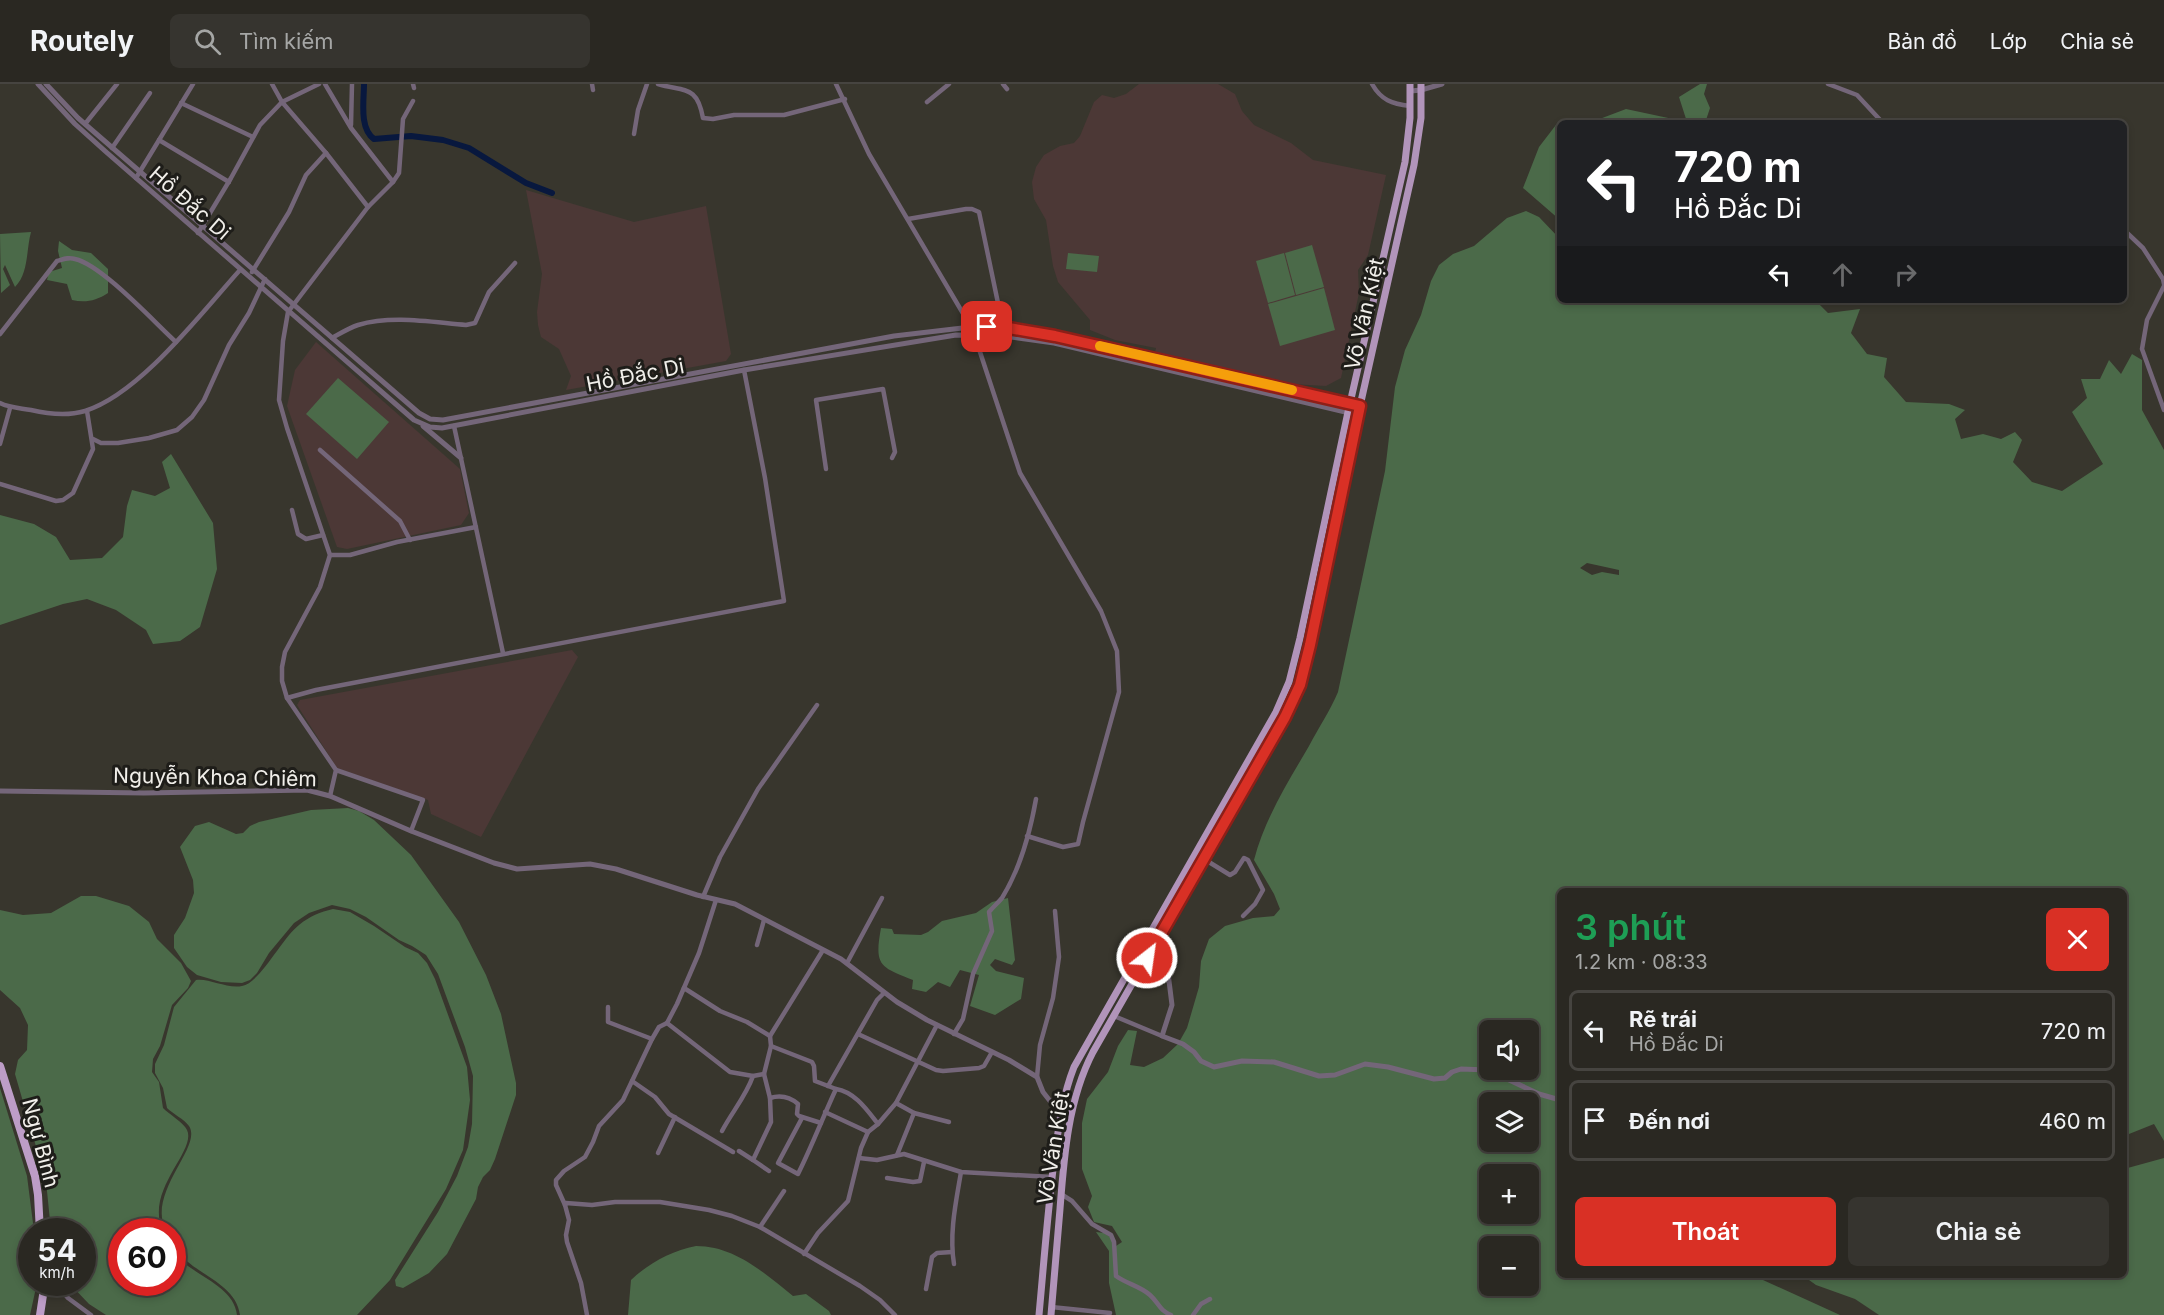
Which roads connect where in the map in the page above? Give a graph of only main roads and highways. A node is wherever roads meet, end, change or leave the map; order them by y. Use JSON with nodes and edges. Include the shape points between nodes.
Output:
{"nodes":[{"id":1,"x":1411,"y":87,"type":"edge"},
{"id":2,"x":1421,"y":87,"type":"edge"},
{"id":3,"x":1380,"y":271,"type":"junction"},
{"id":4,"x":1390,"y":273,"type":"junction"},
{"id":5,"x":1275,"y":712,"type":"junction"},
{"id":6,"x":1285,"y":717,"type":"junction"},
{"id":7,"x":1138,"y":953,"type":"junction"},
{"id":8,"x":1147,"y":958,"type":"junction"},
{"id":9,"x":0,"y":1066,"type":"edge"},
{"id":10,"x":1061,"y":1115,"type":"junction"},
{"id":11,"x":1071,"y":1116,"type":"junction"},
{"id":12,"x":39,"y":1218,"type":"edge"},
{"id":13,"x":43,"y":1296,"type":"edge"},
{"id":14,"x":40,"y":1315,"type":"edge"},
{"id":15,"x":1040,"y":1315,"type":"edge"},
{"id":16,"x":1051,"y":1315,"type":"edge"}],
"edges":[{"from":1,"to":3,"type":"main road","name":"Võ Văn Kiệt","via":[[1405,162]]},
{"from":2,"to":4,"type":"main road","name":"Võ Văn Kiệt","via":[[1419,141]]},
{"from":3,"to":4,"type":"main road"},
{"from":3,"to":5,"type":"main road","name":"Võ Văn Kiệt","via":[[1300,638],[1289,682]]},
{"from":4,"to":6,"type":"main road","name":"Võ Văn Kiệt","via":[[1310,645],[1300,685]]},
{"from":5,"to":6,"type":"main road"},
{"from":5,"to":7,"type":"main road","name":"Võ Văn Kiệt"},
{"from":6,"to":8,"type":"main road","name":"Võ Văn Kiệt"},
{"from":7,"to":8,"type":"main road"},
{"from":7,"to":10,"type":"main road","name":"Võ Văn Kiệt","via":[[1074,1067]]},
{"from":8,"to":11,"type":"main road","name":"Võ Văn Kiệt","via":[[1086,1066]]},
{"from":9,"to":12,"type":"highway","name":"Ngự Bình","via":[[35,1176]]},
{"from":10,"to":11,"type":"main road"},
{"from":10,"to":15,"type":"main road","name":"Võ Văn Kiệt"},
{"from":11,"to":16,"type":"main road","name":"Võ Văn Kiệt"},
{"from":13,"to":14,"type":"highway"}]}
